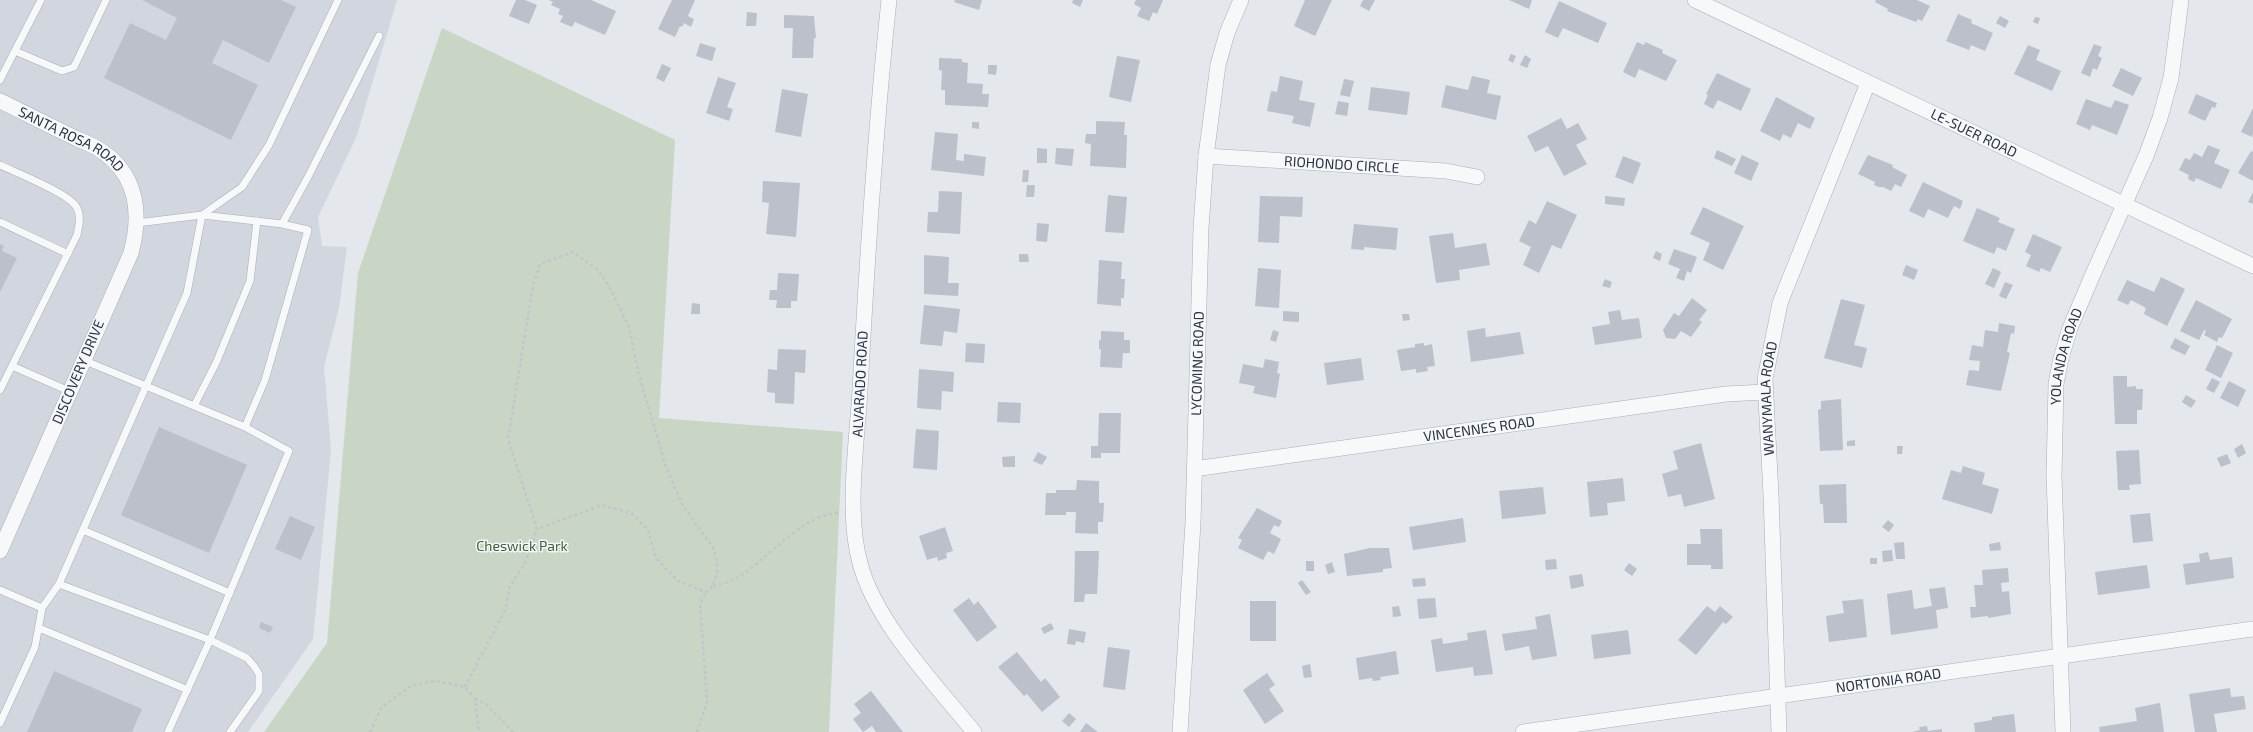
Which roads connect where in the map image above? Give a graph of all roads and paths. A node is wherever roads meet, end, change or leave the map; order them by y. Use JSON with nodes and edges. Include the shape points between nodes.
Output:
{"nodes":[{"id":1,"x":41,"y":0,"type":"edge"},
{"id":2,"x":106,"y":0,"type":"edge"},
{"id":3,"x":338,"y":0,"type":"edge"},
{"id":4,"x":888,"y":0,"type":"edge"},
{"id":5,"x":1241,"y":0,"type":"edge"},
{"id":6,"x":1695,"y":0,"type":"edge"},
{"id":7,"x":2181,"y":0,"type":"edge"},
{"id":8,"x":379,"y":36,"type":"dead end"},
{"id":9,"x":15,"y":51,"type":"junction"},
{"id":10,"x":0,"y":80,"type":"edge"},
{"id":11,"x":1868,"y":83,"type":"junction"},
{"id":12,"x":0,"y":101,"type":"edge"},
{"id":13,"x":1206,"y":156,"type":"junction"},
{"id":14,"x":0,"y":165,"type":"edge"},
{"id":15,"x":1476,"y":177,"type":"dead end"},
{"id":16,"x":132,"y":189,"type":"joint"},
{"id":17,"x":2124,"y":205,"type":"junction"},
{"id":18,"x":202,"y":215,"type":"junction"},
{"id":19,"x":257,"y":221,"type":"junction"},
{"id":20,"x":0,"y":222,"type":"edge"},
{"id":21,"x":137,"y":223,"type":"junction"},
{"id":22,"x":282,"y":224,"type":"junction"},
{"id":23,"x":68,"y":254,"type":"junction"},
{"id":24,"x":2253,"y":266,"type":"edge"},
{"id":25,"x":83,"y":360,"type":"junction"},
{"id":26,"x":12,"y":366,"type":"junction"},
{"id":27,"x":147,"y":386,"type":"junction"},
{"id":28,"x":0,"y":390,"type":"edge"},
{"id":29,"x":69,"y":391,"type":"junction"},
{"id":30,"x":1765,"y":392,"type":"junction"},
{"id":31,"x":194,"y":406,"type":"junction"},
{"id":32,"x":245,"y":427,"type":"junction"},
{"id":33,"x":1194,"y":469,"type":"junction"},
{"id":34,"x":855,"y":512,"type":"junction"},
{"id":35,"x":83,"y":530,"type":"junction"},
{"id":36,"x":537,"y":530,"type":"junction"},
{"id":37,"x":0,"y":551,"type":"edge"},
{"id":38,"x":59,"y":584,"type":"junction"},
{"id":39,"x":713,"y":586,"type":"junction"},
{"id":40,"x":0,"y":590,"type":"edge"},
{"id":41,"x":706,"y":592,"type":"junction"},
{"id":42,"x":230,"y":593,"type":"junction"},
{"id":43,"x":42,"y":608,"type":"junction"},
{"id":44,"x":39,"y":628,"type":"junction"},
{"id":45,"x":2253,"y":629,"type":"edge"},
{"id":46,"x":210,"y":640,"type":"junction"},
{"id":47,"x":2061,"y":656,"type":"junction"},
{"id":48,"x":465,"y":687,"type":"junction"},
{"id":49,"x":188,"y":690,"type":"junction"},
{"id":50,"x":1778,"y":696,"type":"junction"},
{"id":51,"x":476,"y":699,"type":"junction"},
{"id":52,"x":0,"y":723,"type":"edge"},
{"id":53,"x":168,"y":732,"type":"edge"},
{"id":54,"x":230,"y":732,"type":"edge"},
{"id":55,"x":370,"y":732,"type":"edge"},
{"id":56,"x":480,"y":732,"type":"edge"},
{"id":57,"x":513,"y":732,"type":"edge"},
{"id":58,"x":697,"y":732,"type":"edge"},
{"id":59,"x":974,"y":732,"type":"edge"},
{"id":60,"x":1180,"y":732,"type":"edge"},
{"id":61,"x":1523,"y":732,"type":"edge"},
{"id":62,"x":1779,"y":732,"type":"edge"},
{"id":63,"x":2063,"y":732,"type":"edge"}],
"edges":[{"from":1,"to":9,"type":"lane"},
{"from":2,"to":9,"type":"lane","via":[[74,67],[62,71]]},
{"from":3,"to":18,"type":"lane","via":[[261,157],[242,187]]},
{"from":4,"to":34,"type":"street","name":"ALVARADO ROAD","via":[[868,235]]},
{"from":5,"to":13,"type":"street","name":"LYCOMING ROAD","via":[[1218,65]]},
{"from":6,"to":11,"type":"street","name":"LE-SUER ROAD"},
{"from":7,"to":17,"type":"street","name":"YOLANDA ROAD","via":[[2171,78],[2160,118]]},
{"from":8,"to":22,"type":"lane"},
{"from":9,"to":10,"type":"lane"},
{"from":11,"to":17,"type":"street","name":"LE-SUER ROAD"},
{"from":11,"to":30,"type":"street","name":"WANYMALA ROAD","via":[[1780,303],[1772,337]]},
{"from":12,"to":16,"type":"street","name":"SANTA ROSA ROAD","via":[[98,149],[123,172]]},
{"from":13,"to":15,"type":"street","name":"RIOHONDO CIRCLE","via":[[1446,171]]},
{"from":13,"to":33,"type":"street","name":"LYCOMING ROAD"},
{"from":14,"to":23,"type":"lane","via":[[64,196],[75,205],[80,219],[77,235]]},
{"from":16,"to":21,"type":"street","name":"DISCOVERY DRIVE"},
{"from":17,"to":24,"type":"street","name":"LE-SUER ROAD"},
{"from":17,"to":47,"type":"street","name":"YOLANDA ROAD","via":[[2070,328],[2056,384],[2054,476]]},
{"from":18,"to":19,"type":"lane"},
{"from":18,"to":21,"type":"lane"},
{"from":18,"to":27,"type":"lane","via":[[187,293]]},
{"from":19,"to":22,"type":"lane"},
{"from":19,"to":31,"type":"lane","via":[[250,281],[216,363]]},
{"from":20,"to":23,"type":"lane"},
{"from":21,"to":25,"type":"street","name":"DISCOVERY DRIVE","via":[[131,253]]},
{"from":22,"to":32,"type":"lane","via":[[308,230],[265,380]]},
{"from":23,"to":26,"type":"lane"},
{"from":25,"to":27,"type":"lane"},
{"from":25,"to":29,"type":"street","name":"DISCOVERY DRIVE"},
{"from":26,"to":28,"type":"lane"},
{"from":26,"to":29,"type":"lane"},
{"from":27,"to":31,"type":"lane"},
{"from":27,"to":35,"type":"lane"},
{"from":29,"to":37,"type":"street","name":"DISCOVERY DRIVE"},
{"from":30,"to":33,"type":"street","name":"VINCENNES ROAD","via":[[1726,394]]},
{"from":30,"to":50,"type":"street","name":"WANYMALA ROAD"},
{"from":31,"to":32,"type":"lane"},
{"from":32,"to":42,"type":"lane","via":[[289,451]]},
{"from":33,"to":60,"type":"street","name":"LYCOMING ROAD"},
{"from":34,"to":39,"type":"path","via":[[833,513],[808,522],[762,560],[730,581]]},
{"from":34,"to":59,"type":"street","name":"ALVARADO ROAD","via":[[855,536],[860,564],[868,587],[883,615]]},
{"from":35,"to":38,"type":"lane"},
{"from":35,"to":42,"type":"lane"},
{"from":36,"to":39,"type":"path","via":[[508,438],[533,285],[540,264],[573,252],[598,270],[609,286],[629,327],[639,375],[666,467],[683,506],[714,549],[718,569]]},
{"from":36,"to":41,"type":"path","via":[[602,505],[631,513],[648,530],[656,558],[678,581]]},
{"from":36,"to":48,"type":"path","via":[[524,564],[510,586],[505,610]]},
{"from":38,"to":43,"type":"lane"},
{"from":38,"to":46,"type":"lane"},
{"from":39,"to":41,"type":"path"},
{"from":40,"to":43,"type":"lane"},
{"from":41,"to":58,"type":"path","via":[[700,604],[707,702]]},
{"from":42,"to":46,"type":"lane"},
{"from":43,"to":44,"type":"lane"},
{"from":44,"to":49,"type":"lane"},
{"from":44,"to":52,"type":"lane","via":[[35,646]]},
{"from":45,"to":47,"type":"street","name":"NORTONIA ROAD"},
{"from":46,"to":49,"type":"lane"},
{"from":46,"to":54,"type":"lane","via":[[247,658],[259,674],[259,691]]},
{"from":47,"to":50,"type":"street","name":"NORTONIA ROAD"},
{"from":47,"to":63,"type":"street","name":"YOLANDA ROAD"},
{"from":48,"to":51,"type":"path"},
{"from":48,"to":55,"type":"path","via":[[434,681],[411,686],[382,707]]},
{"from":49,"to":53,"type":"lane"},
{"from":50,"to":61,"type":"street","name":"NORTONIA ROAD"},
{"from":50,"to":62,"type":"street","name":"WANYMALA ROAD"},
{"from":51,"to":56,"type":"path"},
{"from":51,"to":57,"type":"path","via":[[486,704]]}]}
